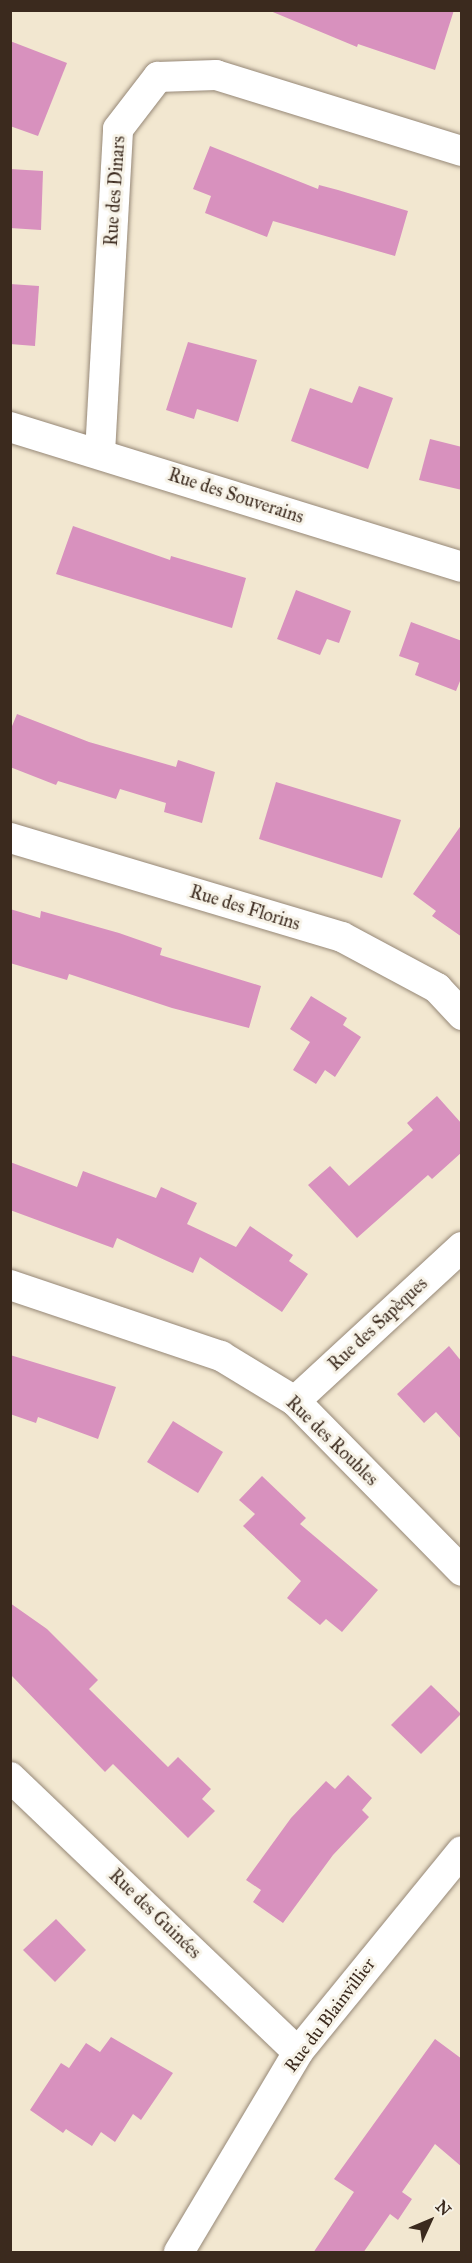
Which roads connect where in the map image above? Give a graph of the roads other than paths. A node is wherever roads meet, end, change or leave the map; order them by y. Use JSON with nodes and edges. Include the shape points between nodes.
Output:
{"nodes":[{"id":1,"x":462,"y":151,"type":"edge"},
{"id":2,"x":10,"y":427,"type":"edge"},
{"id":3,"x":100,"y":453,"type":"junction"},
{"id":4,"x":462,"y":567,"type":"edge"},
{"id":5,"x":10,"y":838,"type":"edge"},
{"id":6,"x":462,"y":1016,"type":"edge"},
{"id":7,"x":462,"y":1247,"type":"edge"},
{"id":8,"x":10,"y":1285,"type":"edge"},
{"id":9,"x":295,"y":1401,"type":"junction"},
{"id":10,"x":462,"y":1571,"type":"edge"},
{"id":11,"x":10,"y":1777,"type":"edge"},
{"id":12,"x":462,"y":1851,"type":"edge"},
{"id":13,"x":298,"y":2052,"type":"junction"},
{"id":14,"x":179,"y":2253,"type":"edge"}],
"edges":[{"from":1,"to":3,"type":"street","name":"Rue des Dinars","via":[[216,75],[158,76],[118,129]]},
{"from":2,"to":3,"type":"street","name":"Rue des Souverains"},
{"from":3,"to":4,"type":"street","name":"Rue des Souverains"},
{"from":5,"to":6,"type":"street","name":"Rue des Florins","via":[[342,937],[437,988]]},
{"from":7,"to":9,"type":"street","name":"Rue des Sapèques"},
{"from":8,"to":9,"type":"street","name":"Rue des Roubles","via":[[221,1356]]},
{"from":9,"to":10,"type":"street","name":"Rue des Roubles"},
{"from":11,"to":13,"type":"street","name":"Rue des Guinées"},
{"from":12,"to":13,"type":"street","name":"Rue du Blainvillier"},
{"from":13,"to":14,"type":"street","name":"Rue du Blainvillier"}]}
